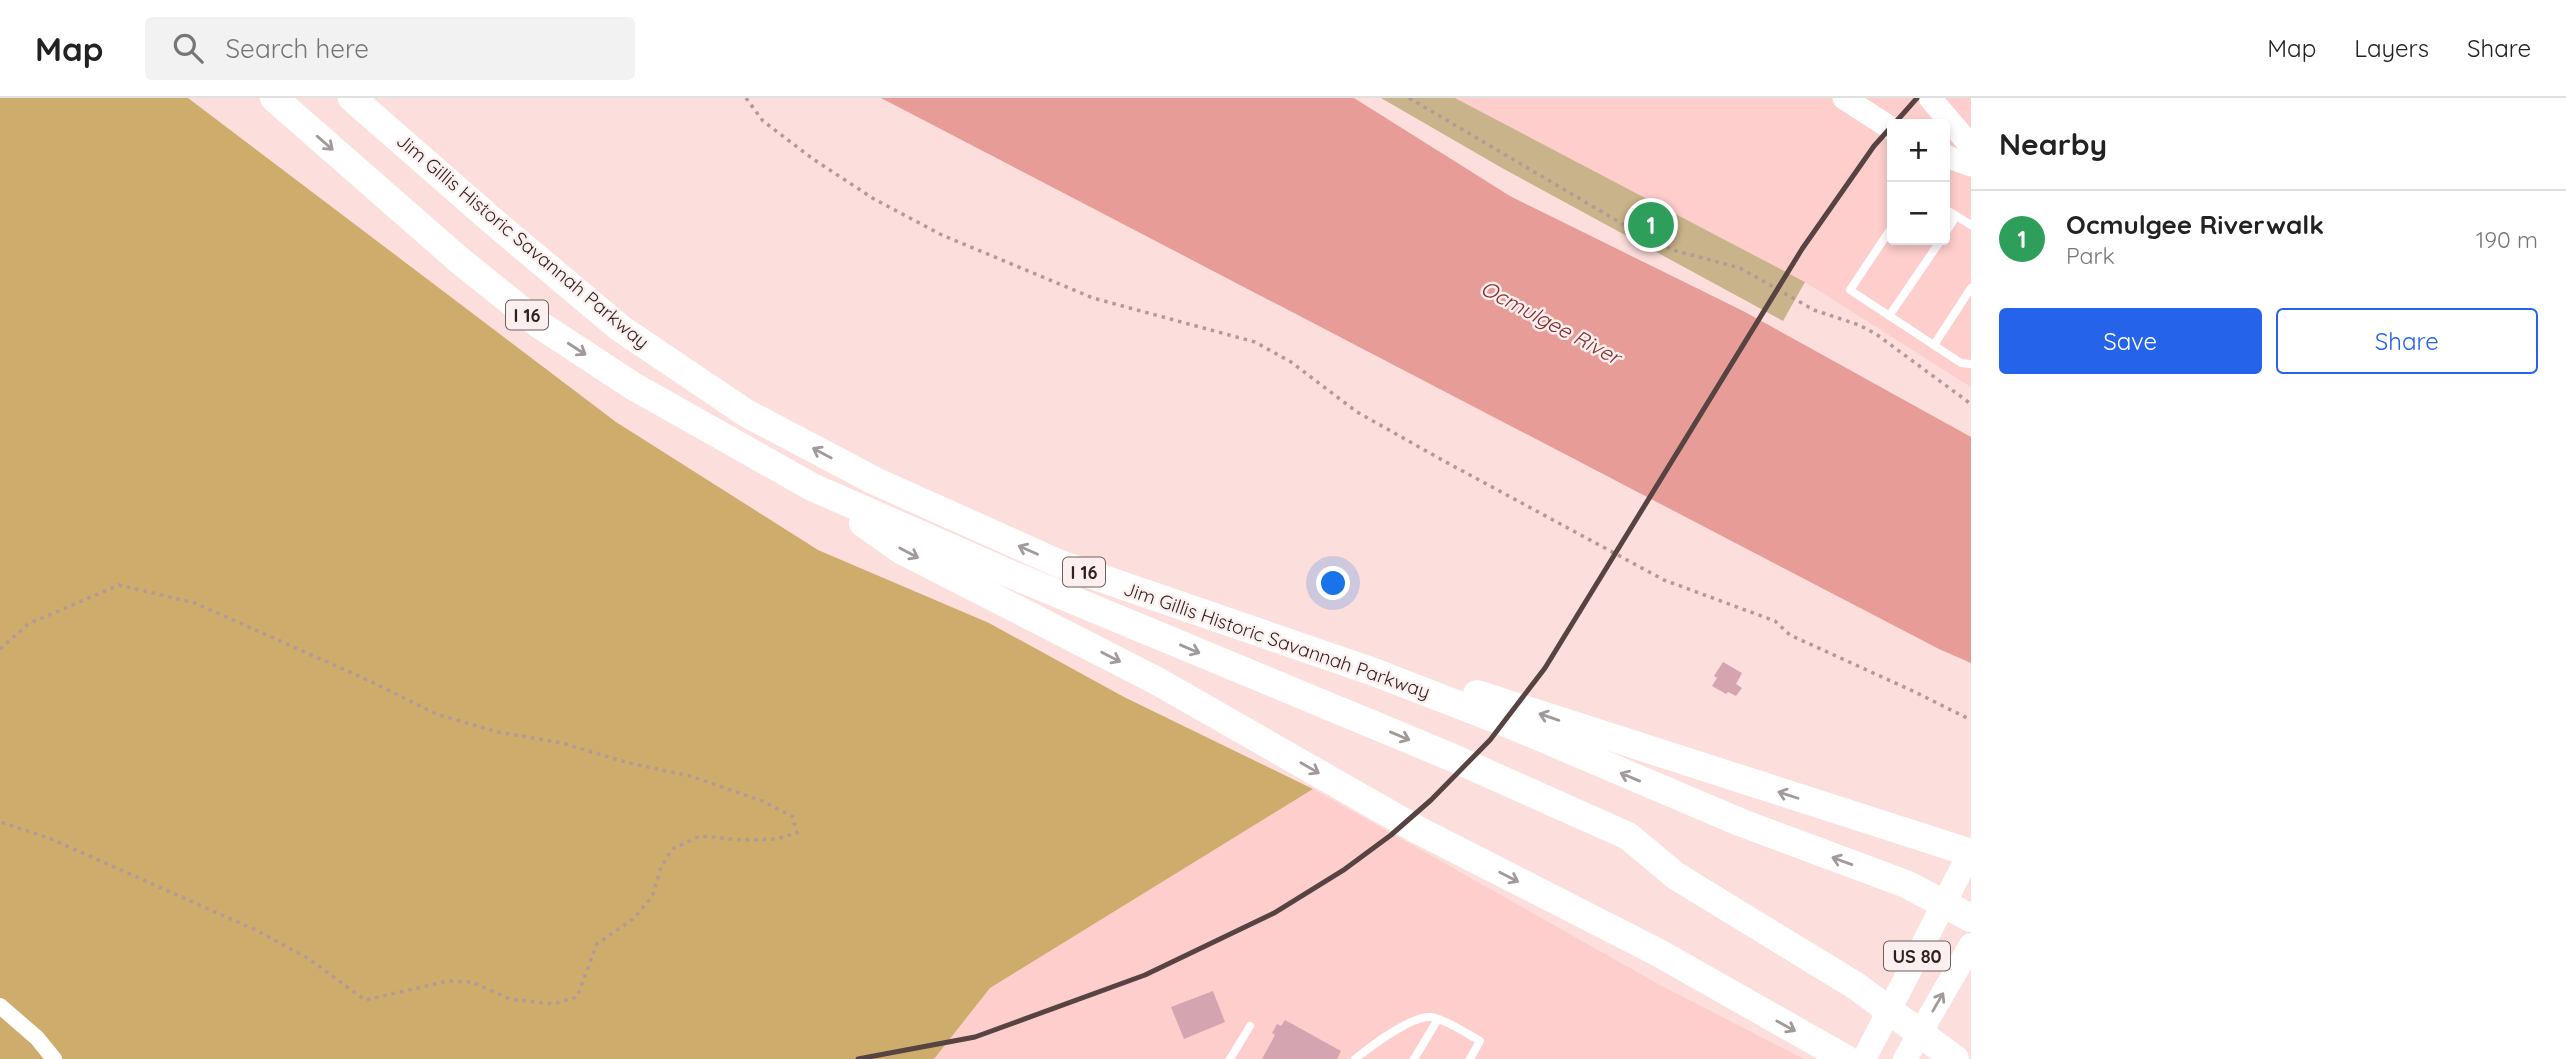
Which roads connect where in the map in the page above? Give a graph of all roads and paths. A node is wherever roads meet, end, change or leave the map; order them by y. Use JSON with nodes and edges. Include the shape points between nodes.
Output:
{"nodes":[{"id":1,"x":274,"y":98,"type":"edge"},
{"id":2,"x":352,"y":98,"type":"edge"},
{"id":3,"x":746,"y":98,"type":"edge"},
{"id":4,"x":1409,"y":98,"type":"edge"},
{"id":5,"x":1844,"y":98,"type":"edge"},
{"id":6,"x":1930,"y":98,"type":"edge"},
{"id":7,"x":1887,"y":126,"type":"edge"},
{"id":8,"x":1971,"y":146,"type":"edge"},
{"id":9,"x":1950,"y":158,"type":"edge"},
{"id":10,"x":1971,"y":165,"type":"edge"},
{"id":11,"x":1950,"y":212,"type":"edge"},
{"id":12,"x":1956,"y":216,"type":"junction"},
{"id":13,"x":1971,"y":225,"type":"edge"},
{"id":14,"x":1950,"y":226,"type":"edge"},
{"id":15,"x":1887,"y":234,"type":"edge"},
{"id":16,"x":1938,"y":245,"type":"edge"},
{"id":17,"x":1971,"y":288,"type":"edge"},
{"id":18,"x":1889,"y":316,"type":"junction"},
{"id":19,"x":1934,"y":345,"type":"junction"},
{"id":20,"x":1971,"y":364,"type":"edge"},
{"id":21,"x":1971,"y":404,"type":"edge"},
{"id":22,"x":812,"y":487,"type":"junction"},
{"id":23,"x":0,"y":649,"type":"edge"},
{"id":24,"x":1374,"y":672,"type":"junction"},
{"id":25,"x":1971,"y":720,"type":"edge"},
{"id":26,"x":0,"y":822,"type":"edge"},
{"id":27,"x":1971,"y":853,"type":"edge"},
{"id":28,"x":1971,"y":918,"type":"edge"},
{"id":29,"x":1971,"y":944,"type":"edge"},
{"id":30,"x":0,"y":1006,"type":"edge"},
{"id":31,"x":1438,"y":1019,"type":"junction"},
{"id":32,"x":1250,"y":1026,"type":"dead end"},
{"id":33,"x":54,"y":1059,"type":"edge"},
{"id":34,"x":1230,"y":1059,"type":"edge"},
{"id":35,"x":1355,"y":1059,"type":"edge"},
{"id":36,"x":1414,"y":1059,"type":"edge"},
{"id":37,"x":1469,"y":1059,"type":"edge"},
{"id":38,"x":1846,"y":1059,"type":"edge"},
{"id":39,"x":1864,"y":1059,"type":"edge"},
{"id":40,"x":1905,"y":1059,"type":"edge"},
{"id":41,"x":1955,"y":1059,"type":"edge"}],
"edges":[{"from":1,"to":22,"type":"highway","name":"Jim Gillis Historic Savannah Parkway","number":"I 16","one_way":true,"via":[[540,325],[633,386]]},
{"from":24,"to":2,"type":"highway","name":"Jim Gillis Historic Savannah Parkway","number":"I 16","one_way":true,"via":[[1060,564],[875,481],[746,413],[620,328]]},
{"from":3,"to":25,"type":"path","via":[[763,121],[813,159],[942,235],[1093,298],[1255,342],[1291,362],[1357,412],[1664,580],[1775,621],[1790,635]]},
{"from":4,"to":21,"type":"path","via":[[1673,250],[1740,268],[1814,310],[1859,324]]},
{"from":5,"to":7,"type":"street"},
{"from":6,"to":8,"type":"street"},
{"from":9,"to":10,"type":"street"},
{"from":11,"to":12,"type":"lane"},
{"from":12,"to":13,"type":"lane"},
{"from":12,"to":14,"type":"lane"},
{"from":15,"to":18,"type":"lane","via":[[1850,290]]},
{"from":16,"to":18,"type":"lane"},
{"from":17,"to":19,"type":"lane"},
{"from":18,"to":19,"type":"lane"},
{"from":19,"to":20,"type":"lane","via":[[1961,363]]},
{"from":22,"to":38,"type":"highway","one_way":true,"via":[[901,550],[1157,681],[1416,829],[1659,953]]},
{"from":22,"to":41,"type":"highway","name":"Jim Gillis Historic Savannah Parkway","number":"I 16","one_way":true,"via":[[1628,836],[1676,876],[1856,986]]},
{"from":23,"to":26,"type":"path","via":[[28,624],[119,585],[195,603],[436,714],[690,776],[762,801],[792,816],[797,833],[776,839],[699,836],[672,849],[652,897],[633,919],[597,944],[577,997],[553,1004],[510,999],[471,982],[448,981],[365,1000],[309,959],[258,931],[49,838]]},
{"from":27,"to":24,"type":"highway","one_way":true,"via":[[1481,694]]},
{"from":28,"to":24,"type":"highway","name":"Jim Gillis Historic Savannah Parkway","number":"I 16","one_way":true,"via":[[1906,884],[1742,824]]},
{"from":27,"to":39,"type":"main road","number":"US 80"},
{"from":40,"to":29,"type":"main road","number":"US 80","one_way":true},
{"from":30,"to":33,"type":"street"},
{"from":31,"to":35,"type":"lane","via":[[1420,1018]]},
{"from":31,"to":36,"type":"lane"},
{"from":31,"to":37,"type":"lane","via":[[1480,1041]]},
{"from":32,"to":34,"type":"lane"}]}
